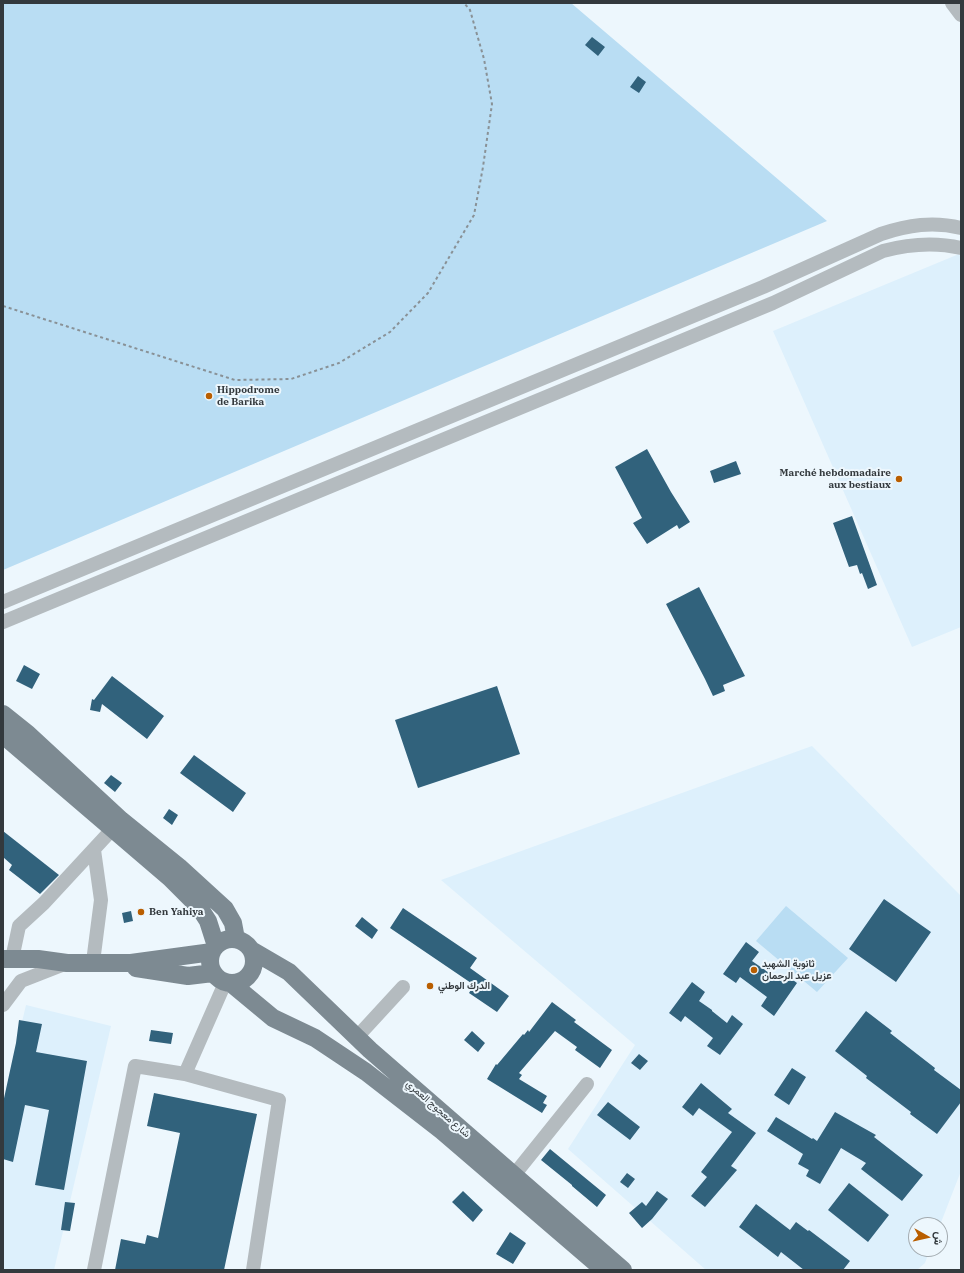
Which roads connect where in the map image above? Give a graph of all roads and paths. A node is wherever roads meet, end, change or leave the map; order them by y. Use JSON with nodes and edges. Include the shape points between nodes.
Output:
{"nodes":[{"id":1,"x":464,"y":3,"type":"edge"},
{"id":2,"x":952,"y":3,"type":"edge"},
{"id":3,"x":961,"y":15,"type":"edge"},
{"id":4,"x":961,"y":228,"type":"edge"},
{"id":5,"x":961,"y":248,"type":"edge"},
{"id":6,"x":3,"y":306,"type":"edge"},
{"id":7,"x":3,"y":602,"type":"edge"},
{"id":8,"x":3,"y":622,"type":"edge"},
{"id":9,"x":3,"y":714,"type":"edge"},
{"id":10,"x":3,"y":735,"type":"edge"},
{"id":11,"x":117,"y":824,"type":"junction"},
{"id":12,"x":94,"y":850,"type":"junction"},
{"id":13,"x":236,"y":939,"type":"junction"},
{"id":14,"x":214,"y":949,"type":"junction"},
{"id":15,"x":252,"y":951,"type":"junction"},
{"id":16,"x":7,"y":959,"type":"edge"},
{"id":17,"x":93,"y":962,"type":"junction"},
{"id":18,"x":67,"y":963,"type":"junction"},
{"id":19,"x":223,"y":980,"type":"junction"},
{"id":20,"x":402,"y":987,"type":"dead end"},
{"id":21,"x":3,"y":1005,"type":"edge"},
{"id":22,"x":357,"y":1037,"type":"junction"},
{"id":23,"x":185,"y":1074,"type":"junction"},
{"id":24,"x":586,"y":1084,"type":"dead end"},
{"id":25,"x":514,"y":1175,"type":"junction"},
{"id":26,"x":94,"y":1270,"type":"edge"},
{"id":27,"x":253,"y":1270,"type":"edge"},
{"id":28,"x":604,"y":1270,"type":"edge"},
{"id":29,"x":623,"y":1270,"type":"edge"}],
"edges":[{"from":1,"to":6,"type":"path","via":[[470,10],[484,59],[492,104],[474,215],[428,293],[390,332],[340,363],[291,379],[235,380]]},
{"from":2,"to":3,"type":"street"},
{"from":4,"to":7,"type":"street","via":[[928,224],[881,234],[763,287]]},
{"from":5,"to":8,"type":"street","via":[[925,244],[883,251],[773,303]]},
{"from":9,"to":11,"type":"main road","via":[[28,734]]},
{"from":10,"to":11,"type":"main road"},
{"from":11,"to":12,"type":"street"},
{"from":11,"to":13,"type":"main road","via":[[179,868],[225,909]]},
{"from":11,"to":14,"type":"main road","via":[[199,907],[208,921]]},
{"from":12,"to":16,"type":"street","via":[[19,926]]},
{"from":12,"to":17,"type":"street","via":[[101,900]]},
{"from":13,"to":14,"type":"main road","via":[[222,941]]},
{"from":13,"to":15,"type":"main road","via":[[243,941]]},
{"from":14,"to":17,"type":"main road","via":[[131,963]]},
{"from":14,"to":19,"type":"main road","via":[[210,966]]},
{"from":15,"to":19,"type":"main road","via":[[254,966],[246,979],[240,983]]},
{"from":15,"to":22,"type":"main road","name":"شارع معجوج العمري","via":[[289,972]]},
{"from":16,"to":18,"type":"main road","via":[[38,959]]},
{"from":17,"to":18,"type":"main road"},
{"from":17,"to":19,"type":"main road"},
{"from":18,"to":21,"type":"street","via":[[21,981]]},
{"from":19,"to":23,"type":"street"},
{"from":19,"to":28,"type":"main road","name":"شارع معجوج العمري","via":[[273,1018],[315,1038],[366,1072],[442,1131]]},
{"from":20,"to":22,"type":"street"},
{"from":22,"to":25,"type":"main road","name":"شارع معجوج العمري"},
{"from":23,"to":26,"type":"street","via":[[135,1066]]},
{"from":23,"to":27,"type":"street","via":[[279,1100]]},
{"from":24,"to":25,"type":"street"},
{"from":25,"to":29,"type":"main road","name":"شارع معجوج العمري"}]}
